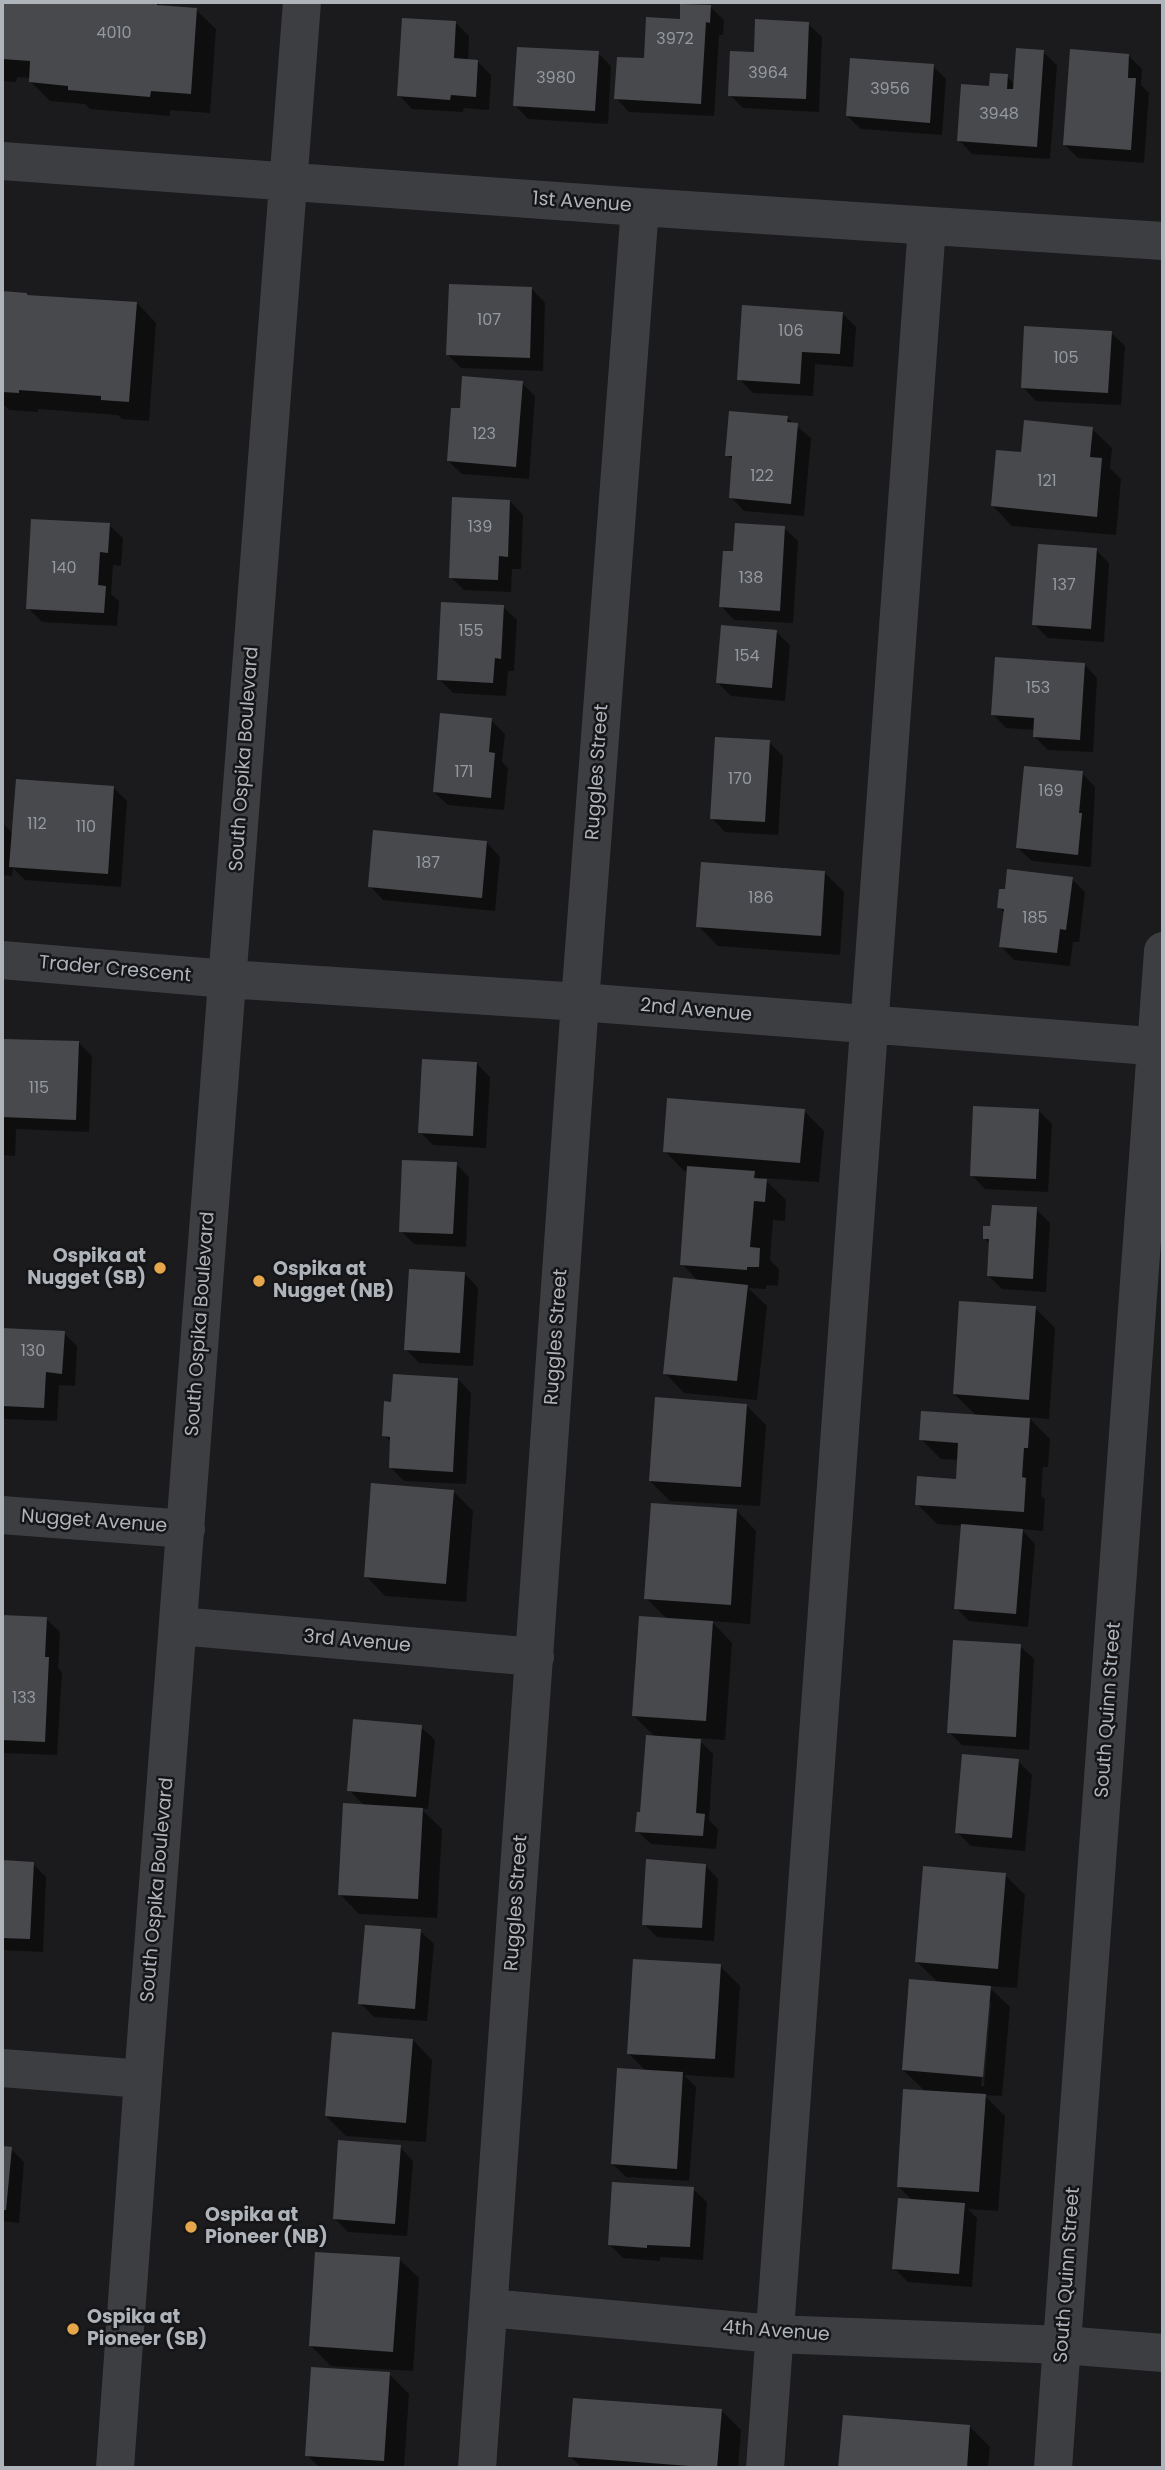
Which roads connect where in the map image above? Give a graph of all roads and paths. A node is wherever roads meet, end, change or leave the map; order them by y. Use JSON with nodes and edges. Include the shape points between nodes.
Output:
{"nodes":[{"id":1,"x":302,"y":2,"type":"edge"},
{"id":2,"x":2,"y":161,"type":"edge"},
{"id":3,"x":289,"y":180,"type":"junction"},
{"id":4,"x":640,"y":207,"type":"junction"},
{"id":5,"x":927,"y":226,"type":"junction"},
{"id":6,"x":1163,"y":241,"type":"edge"},
{"id":7,"x":1163,"y":951,"type":"edge"},
{"id":8,"x":2,"y":960,"type":"edge"},
{"id":9,"x":228,"y":979,"type":"junction"},
{"id":10,"x":580,"y":1002,"type":"junction"},
{"id":11,"x":869,"y":1024,"type":"junction"},
{"id":12,"x":1160,"y":1047,"type":"edge"},
{"id":13,"x":2,"y":1515,"type":"edge"},
{"id":14,"x":186,"y":1529,"type":"junction"},
{"id":15,"x":179,"y":1626,"type":"junction"},
{"id":16,"x":534,"y":1657,"type":"junction"},
{"id":17,"x":2,"y":2067,"type":"edge"},
{"id":18,"x":143,"y":2080,"type":"junction"},
{"id":19,"x":489,"y":2308,"type":"junction"},
{"id":20,"x":774,"y":2334,"type":"junction"},
{"id":21,"x":1062,"y":2345,"type":"junction"},
{"id":22,"x":1163,"y":2354,"type":"edge"},
{"id":23,"x":115,"y":2468,"type":"edge"},
{"id":24,"x":477,"y":2468,"type":"edge"},
{"id":25,"x":765,"y":2468,"type":"edge"},
{"id":26,"x":1053,"y":2468,"type":"edge"}],
"edges":[{"from":1,"to":3,"type":"street","name":"South Ospika Boulevard"},
{"from":2,"to":3,"type":"street","name":"1st Avenue"},
{"from":3,"to":4,"type":"street","name":"1st Avenue"},
{"from":3,"to":9,"type":"street","name":"South Ospika Boulevard"},
{"from":4,"to":5,"type":"street","name":"1st Avenue"},
{"from":4,"to":10,"type":"street","name":"Ruggles Street"},
{"from":5,"to":6,"type":"street","name":"1st Avenue"},
{"from":5,"to":11,"type":"street"},
{"from":7,"to":12,"type":"street","name":"South Quinn Street"},
{"from":8,"to":9,"type":"street","name":"Trader Crescent"},
{"from":9,"to":10,"type":"street","name":"2nd Avenue"},
{"from":9,"to":14,"type":"street","name":"South Ospika Boulevard"},
{"from":10,"to":11,"type":"street","name":"2nd Avenue"},
{"from":10,"to":16,"type":"street","name":"Ruggles Street"},
{"from":11,"to":12,"type":"street","name":"2nd Avenue"},
{"from":11,"to":20,"type":"street"},
{"from":12,"to":21,"type":"street","name":"South Quinn Street"},
{"from":13,"to":14,"type":"street","name":"Nugget Avenue"},
{"from":14,"to":15,"type":"street","name":"South Ospika Boulevard"},
{"from":15,"to":16,"type":"street","name":"3rd Avenue"},
{"from":15,"to":18,"type":"street","name":"South Ospika Boulevard"},
{"from":16,"to":19,"type":"street","name":"Ruggles Street"},
{"from":17,"to":18,"type":"street"},
{"from":18,"to":23,"type":"street","name":"South Ospika Boulevard"},
{"from":19,"to":20,"type":"street","name":"4th Avenue"},
{"from":19,"to":24,"type":"street","name":"Ruggles Street"},
{"from":20,"to":21,"type":"street","name":"4th Avenue"},
{"from":20,"to":25,"type":"street"},
{"from":21,"to":22,"type":"street","name":"4th Avenue"},
{"from":21,"to":26,"type":"street","name":"South Quinn Street"}]}
